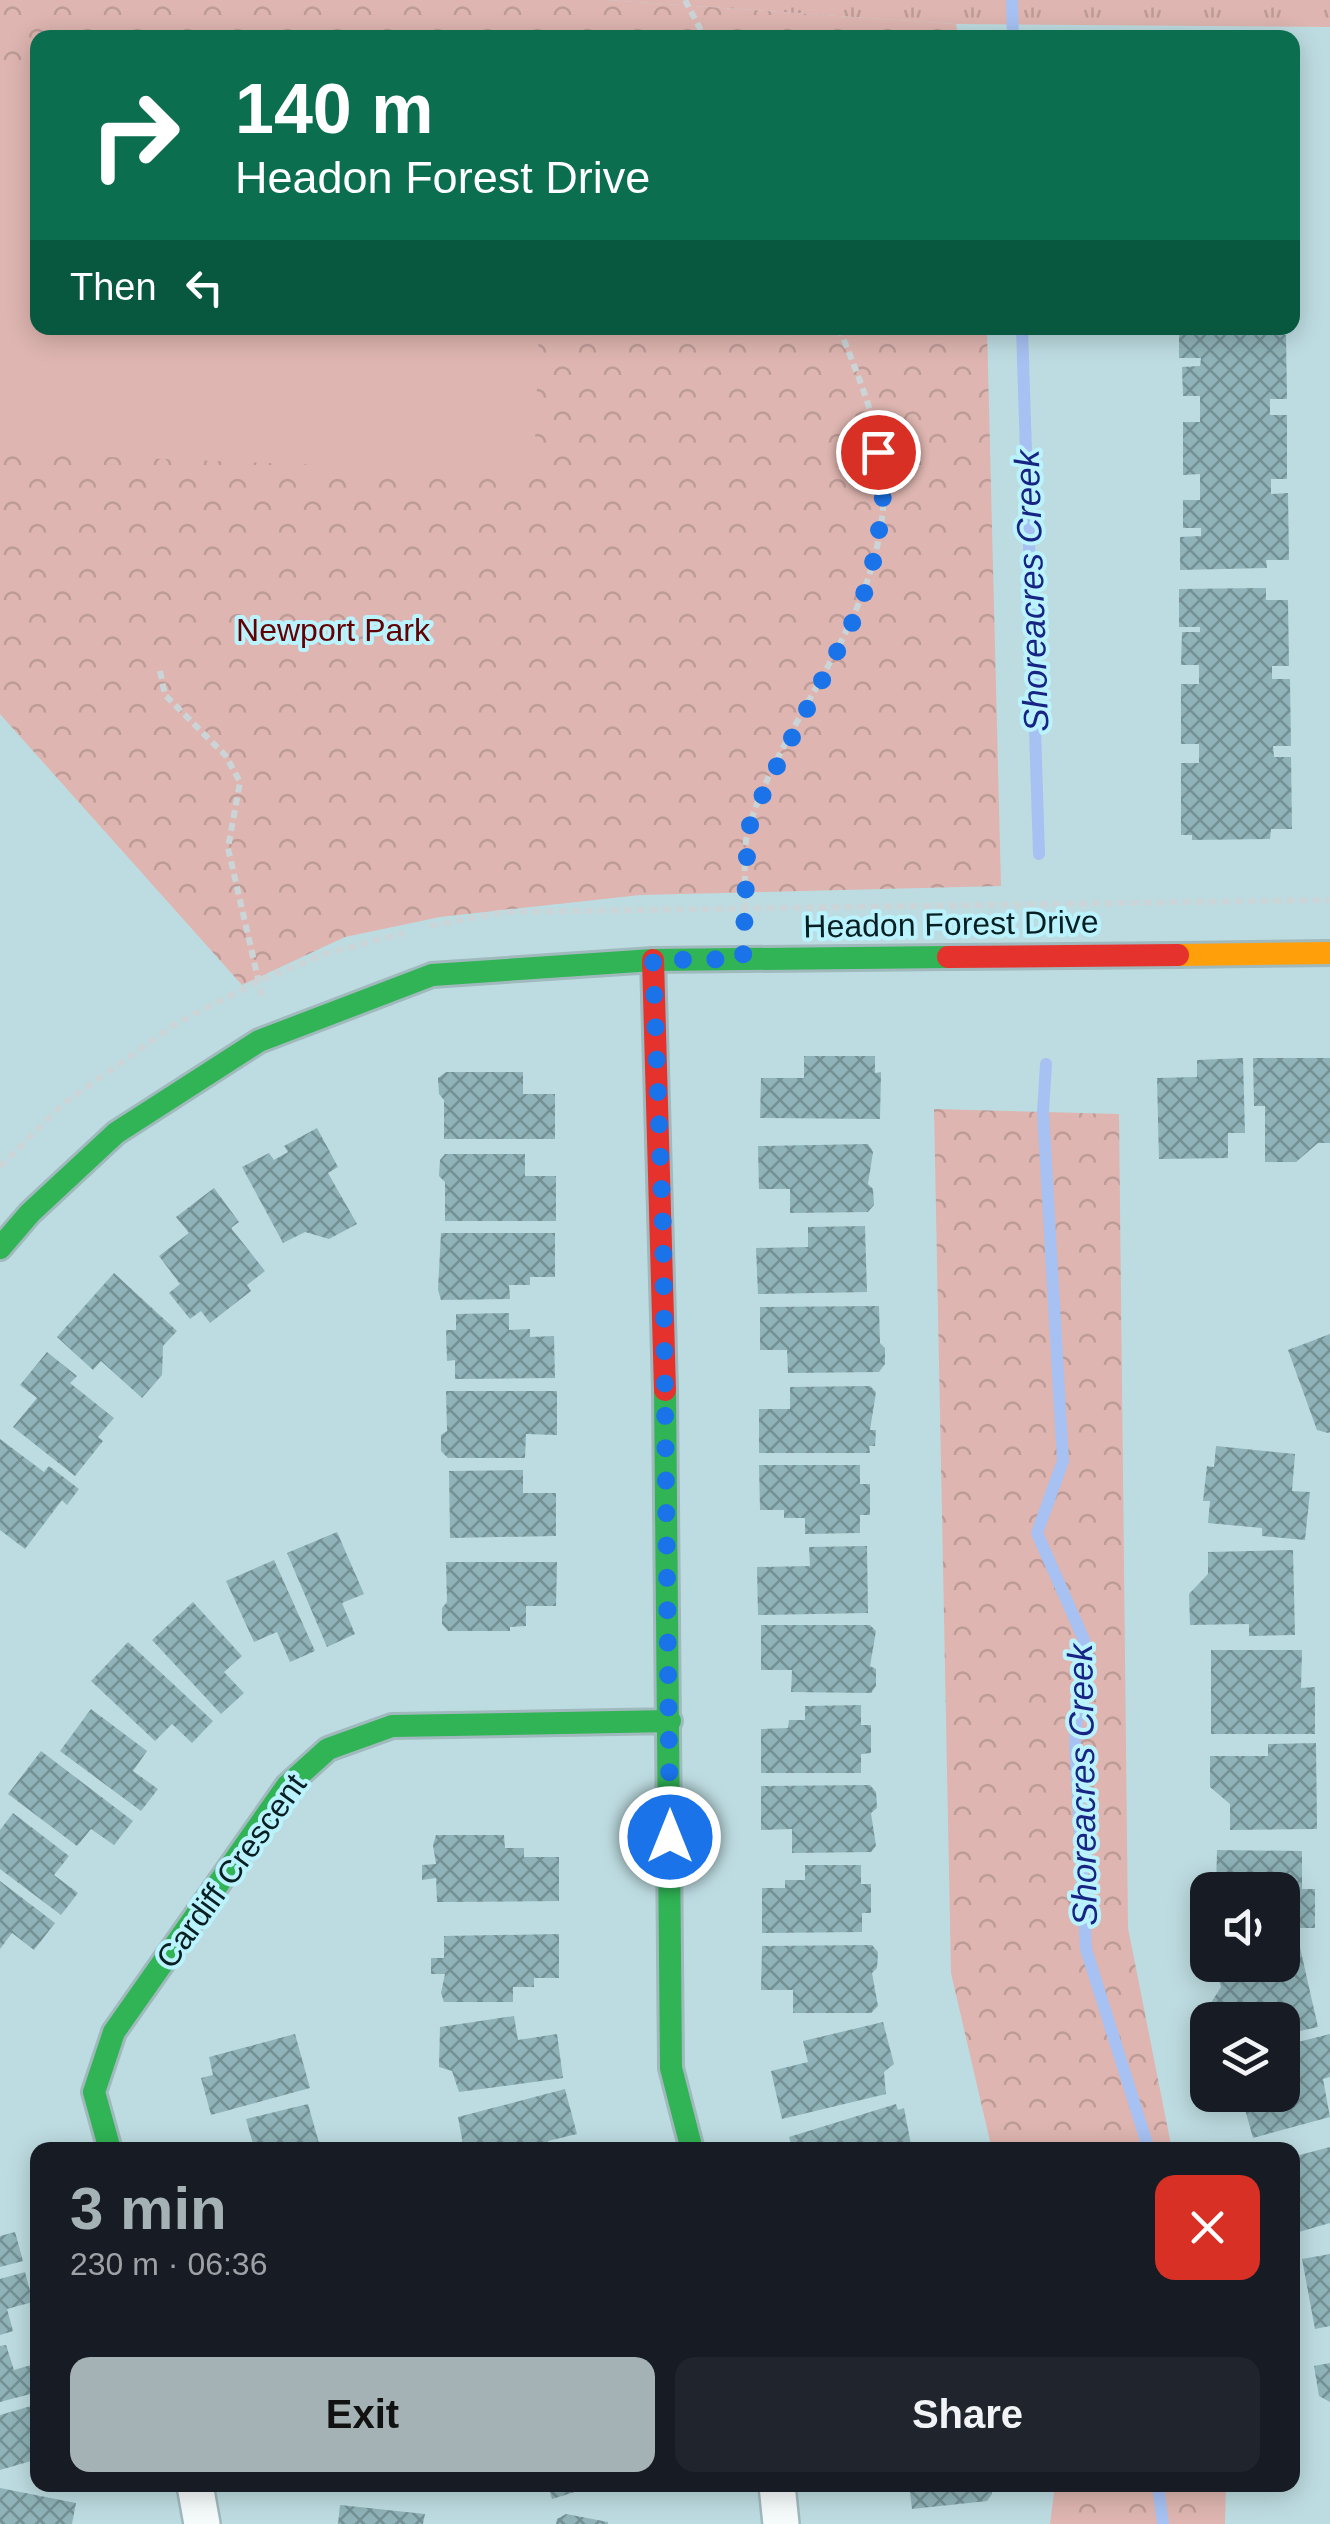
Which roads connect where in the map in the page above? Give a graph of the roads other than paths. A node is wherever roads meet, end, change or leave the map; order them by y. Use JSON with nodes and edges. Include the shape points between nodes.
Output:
{"nodes":[{"id":1,"x":1330,"y":953,"type":"edge"},
{"id":2,"x":653,"y":960,"type":"junction"},
{"id":3,"x":0,"y":1248,"type":"edge"},
{"id":4,"x":670,"y":1721,"type":"junction"},
{"id":5,"x":108,"y":2142,"type":"edge"},
{"id":6,"x":690,"y":2142,"type":"edge"},
{"id":7,"x":196,"y":2492,"type":"edge"},
{"id":8,"x":778,"y":2492,"type":"edge"},
{"id":9,"x":202,"y":2524,"type":"edge"},
{"id":10,"x":780,"y":2524,"type":"edge"}],
"edges":[{"from":1,"to":2,"type":"street","name":"Headon Forest Drive"},
{"from":2,"to":3,"type":"street","name":"Headon Forest Drive","via":[[432,976],[259,1040],[116,1133]]},
{"from":2,"to":4,"type":"street"},
{"from":4,"to":5,"type":"street","name":"Cardiff Crescent","via":[[392,1726],[328,1748],[288,1786],[114,2032],[94,2092]]},
{"from":4,"to":6,"type":"street","via":[[670,2068]]},
{"from":7,"to":9,"type":"street"},
{"from":8,"to":10,"type":"street"}]}
